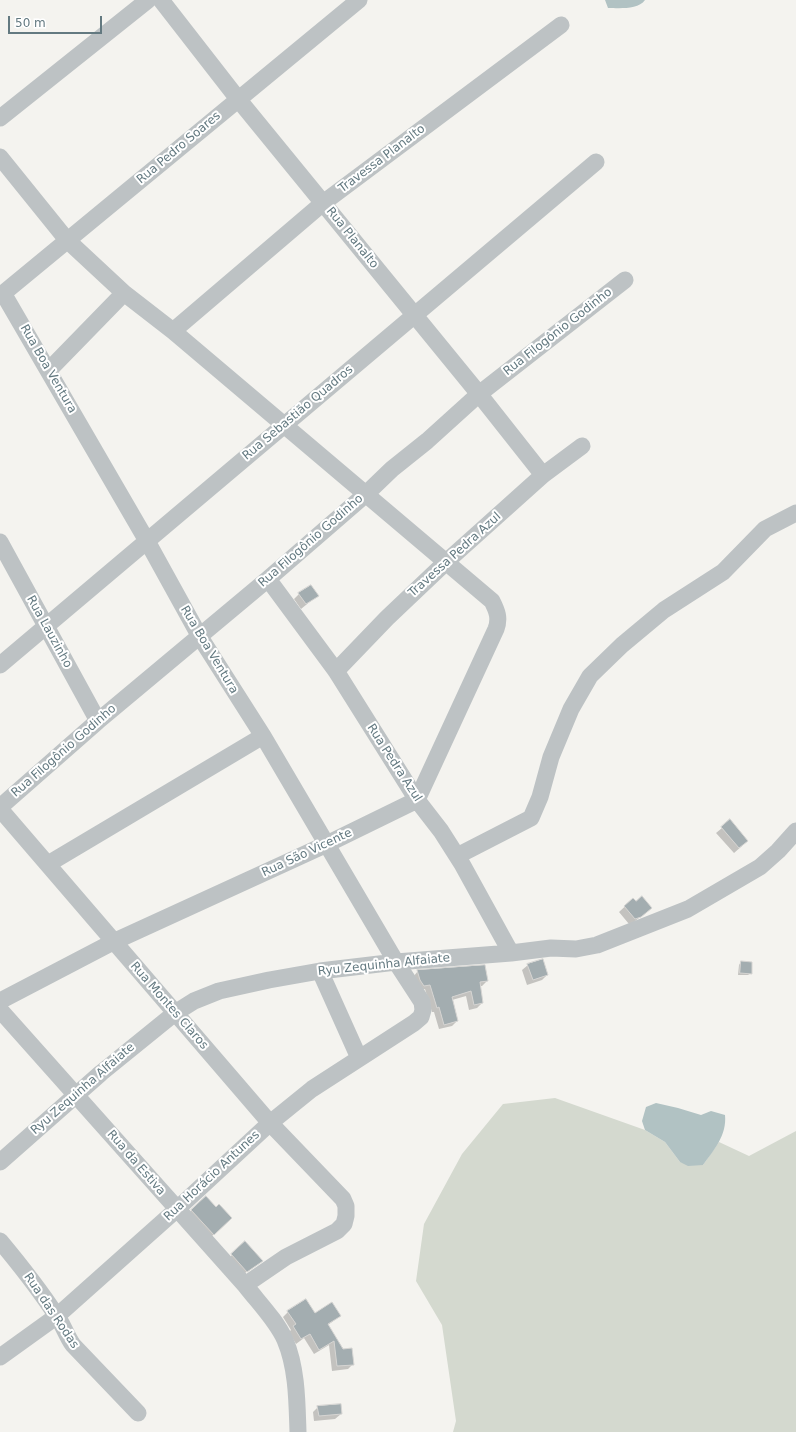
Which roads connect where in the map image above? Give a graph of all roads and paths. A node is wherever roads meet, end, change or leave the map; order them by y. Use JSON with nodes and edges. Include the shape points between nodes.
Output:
{"nodes":[{"id":1,"x":148,"y":0,"type":"edge"},
{"id":2,"x":161,"y":0,"type":"edge"},
{"id":3,"x":359,"y":0,"type":"edge"},
{"id":4,"x":561,"y":25,"type":"dead end"},
{"id":5,"x":238,"y":100,"type":"junction"},
{"id":6,"x":0,"y":118,"type":"edge"},
{"id":7,"x":0,"y":157,"type":"edge"},
{"id":8,"x":596,"y":162,"type":"dead end"},
{"id":9,"x":323,"y":203,"type":"junction"},
{"id":10,"x":68,"y":240,"type":"junction"},
{"id":11,"x":625,"y":280,"type":"dead end"},
{"id":12,"x":124,"y":293,"type":"junction"},
{"id":13,"x":2,"y":294,"type":"edge"},
{"id":14,"x":414,"y":316,"type":"junction"},
{"id":15,"x":173,"y":330,"type":"junction"},
{"id":16,"x":49,"y":370,"type":"junction"},
{"id":17,"x":479,"y":394,"type":"junction"},
{"id":18,"x":284,"y":426,"type":"junction"},
{"id":19,"x":582,"y":446,"type":"dead end"},
{"id":20,"x":543,"y":475,"type":"junction"},
{"id":21,"x":366,"y":494,"type":"junction"},
{"id":22,"x":796,"y":513,"type":"edge"},
{"id":23,"x":147,"y":541,"type":"junction"},
{"id":24,"x":0,"y":542,"type":"edge"},
{"id":25,"x":446,"y":562,"type":"junction"},
{"id":26,"x":268,"y":579,"type":"junction"},
{"id":27,"x":46,"y":626,"type":"junction"},
{"id":28,"x":200,"y":637,"type":"junction"},
{"id":29,"x":0,"y":664,"type":"edge"},
{"id":30,"x":336,"y":671,"type":"junction"},
{"id":31,"x":98,"y":721,"type":"junction"},
{"id":32,"x":263,"y":736,"type":"junction"},
{"id":33,"x":417,"y":800,"type":"junction"},
{"id":34,"x":0,"y":808,"type":"edge"},
{"id":35,"x":796,"y":831,"type":"edge"},
{"id":36,"x":327,"y":844,"type":"junction"},
{"id":37,"x":457,"y":856,"type":"junction"},
{"id":38,"x":48,"y":864,"type":"junction"},
{"id":39,"x":114,"y":942,"type":"junction"},
{"id":40,"x":511,"y":953,"type":"junction"},
{"id":41,"x":396,"y":962,"type":"junction"},
{"id":42,"x":320,"y":971,"type":"junction"},
{"id":43,"x":0,"y":1001,"type":"edge"},
{"id":44,"x":422,"y":1002,"type":"joint"},
{"id":45,"x":0,"y":1010,"type":"edge"},
{"id":46,"x":175,"y":1013,"type":"junction"},
{"id":47,"x":359,"y":1058,"type":"junction"},
{"id":48,"x":76,"y":1094,"type":"junction"},
{"id":49,"x":270,"y":1122,"type":"junction"},
{"id":50,"x":0,"y":1162,"type":"edge"},
{"id":51,"x":176,"y":1210,"type":"junction"},
{"id":52,"x":0,"y":1241,"type":"edge"},
{"id":53,"x":245,"y":1285,"type":"junction"},
{"id":54,"x":57,"y":1316,"type":"junction"},
{"id":55,"x":0,"y":1357,"type":"edge"},
{"id":56,"x":138,"y":1413,"type":"dead end"},
{"id":57,"x":298,"y":1432,"type":"edge"}],
"edges":[{"from":1,"to":6,"type":"street"},
{"from":2,"to":5,"type":"street","name":"Rua Planalto"},
{"from":3,"to":5,"type":"street","name":"Rua Pedro Soares"},
{"from":4,"to":9,"type":"street","name":"Travessa Planalto"},
{"from":5,"to":9,"type":"street","name":"Rua Planalto"},
{"from":5,"to":10,"type":"street","name":"Rua Pedro Soares"},
{"from":7,"to":10,"type":"street"},
{"from":8,"to":14,"type":"street","name":"Rua Sebastião Quadros"},
{"from":9,"to":14,"type":"street","name":"Rua Planalto"},
{"from":9,"to":15,"type":"street","name":"Travessa Planalto"},
{"from":10,"to":12,"type":"street"},
{"from":10,"to":13,"type":"street","name":"Rua Pedro Soares"},
{"from":11,"to":17,"type":"street","name":"Rua Filogônio Godinho"},
{"from":12,"to":15,"type":"street"},
{"from":12,"to":16,"type":"street"},
{"from":13,"to":16,"type":"street","name":"Rua Boa Ventura"},
{"from":14,"to":17,"type":"street","name":"Rua Planalto"},
{"from":14,"to":18,"type":"street","name":"Rua Sebastião Quadros"},
{"from":15,"to":18,"type":"street"},
{"from":16,"to":23,"type":"street","name":"Rua Boa Ventura"},
{"from":17,"to":20,"type":"street","name":"Rua Planalto"},
{"from":17,"to":21,"type":"street","name":"Rua Filogônio Godinho"},
{"from":18,"to":21,"type":"street"},
{"from":18,"to":23,"type":"street","name":"Rua Sebastião Quadros"},
{"from":19,"to":20,"type":"street","name":"Travessa Pedra Azul"},
{"from":20,"to":25,"type":"street","name":"Travessa Pedra Azul"},
{"from":21,"to":25,"type":"street"},
{"from":21,"to":26,"type":"street","name":"Rua Filogônio Godinho"},
{"from":22,"to":37,"type":"street","via":[[765,529],[723,572],[664,610],[590,676],[571,709],[531,818]]},
{"from":23,"to":27,"type":"street","name":"Rua Sebastião Quadros"},
{"from":23,"to":28,"type":"street","name":"Rua Boa Ventura"},
{"from":24,"to":27,"type":"street","name":"Rua Lauzinho"},
{"from":25,"to":30,"type":"street","name":"Travessa Pedra Azul","via":[[386,618]]},
{"from":25,"to":33,"type":"street","via":[[492,601],[499,620]]},
{"from":26,"to":28,"type":"street","name":"Rua Filogônio Godinho"},
{"from":26,"to":30,"type":"street","name":"Rua Pedra Azul"},
{"from":27,"to":29,"type":"street","name":"Rua Sebastião Quadros"},
{"from":27,"to":31,"type":"street","name":"Rua Lauzinho"},
{"from":28,"to":31,"type":"street","name":"Rua Filogônio Godinho"},
{"from":28,"to":32,"type":"street","name":"Rua Boa Ventura"},
{"from":30,"to":33,"type":"street","name":"Rua Pedra Azul"},
{"from":31,"to":34,"type":"street","name":"Rua Filogônio Godinho"},
{"from":32,"to":36,"type":"street","name":"Rua Boa Ventura"},
{"from":32,"to":38,"type":"street"},
{"from":33,"to":36,"type":"street","name":"Rua São Vicente"},
{"from":33,"to":37,"type":"street","name":"Rua Pedra Azul"},
{"from":34,"to":38,"type":"street","name":"Rua Montes Claros"},
{"from":35,"to":40,"type":"street","name":"Ryu Zequinha Alfaiate","via":[[760,867],[688,909],[597,945],[576,949],[551,948]]},
{"from":36,"to":39,"type":"street","name":"Rua São Vicente"},
{"from":36,"to":41,"type":"street","name":"Rua Boa Ventura"},
{"from":37,"to":40,"type":"street","name":"Rua Pedra Azul"},
{"from":38,"to":39,"type":"street","name":"Rua Montes Claros"},
{"from":39,"to":43,"type":"street","name":"Rua São Vicente"},
{"from":39,"to":46,"type":"street","name":"Rua Montes Claros"},
{"from":40,"to":41,"type":"street","name":"Ryu Zequinha Alfaiate"},
{"from":41,"to":42,"type":"street","name":"Ryu Zequinha Alfaiate"},
{"from":41,"to":44,"type":"street","name":"Rua Boa Ventura"},
{"from":42,"to":46,"type":"street","name":"Ryu Zequinha Alfaiate","via":[[219,991],[194,1001]]},
{"from":42,"to":47,"type":"street"},
{"from":44,"to":47,"type":"street","name":"Rua Horácio Antunes","via":[[421,1017]]},
{"from":45,"to":48,"type":"street","name":"Rua da Estiva"},
{"from":46,"to":48,"type":"street","name":"Ryu Zequinha Alfaiate"},
{"from":46,"to":49,"type":"street","name":"Rua Montes Claros"},
{"from":47,"to":49,"type":"street","name":"Rua Horácio Antunes"},
{"from":48,"to":50,"type":"street","name":"Ryu Zequinha Alfaiate"},
{"from":48,"to":51,"type":"street","name":"Rua da Estiva"},
{"from":49,"to":51,"type":"street","name":"Rua Horácio Antunes"},
{"from":49,"to":53,"type":"street","name":"Rua Montes Claros","via":[[343,1199],[346,1216],[344,1224],[337,1231],[286,1257]]},
{"from":51,"to":53,"type":"street","name":"Rua da Estiva"},
{"from":51,"to":54,"type":"street","name":"Rua Horácio Antunes"},
{"from":52,"to":54,"type":"street","name":"Rua das Rodas"},
{"from":53,"to":57,"type":"street","name":"Rua da Estiva","via":[[285,1340],[292,1362]]},
{"from":54,"to":55,"type":"street","name":"Rua Horácio Antunes"},
{"from":54,"to":56,"type":"street","name":"Rua das Rodas","via":[[73,1345]]}]}
